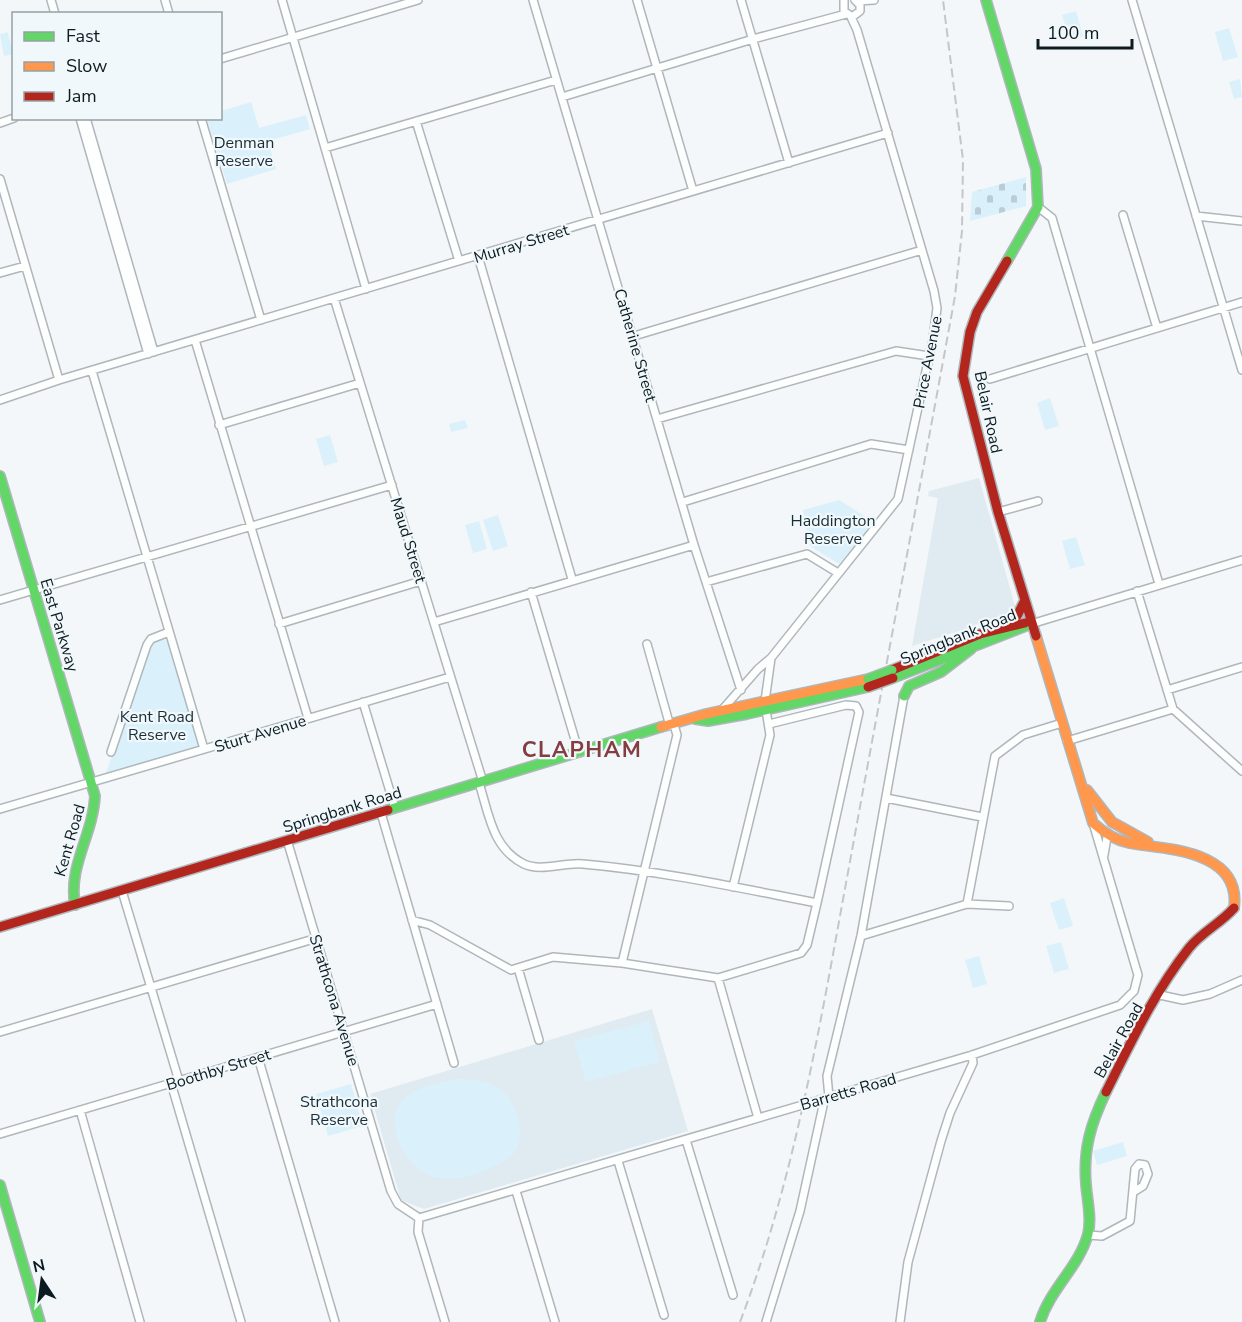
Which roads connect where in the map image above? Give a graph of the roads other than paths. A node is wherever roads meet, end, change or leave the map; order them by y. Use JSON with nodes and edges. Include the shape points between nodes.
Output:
{"nodes":[{"id":1,"x":282,"y":0,"type":"edge"},
{"id":2,"x":417,"y":0,"type":"edge"},
{"id":3,"x":533,"y":0,"type":"edge"},
{"id":4,"x":637,"y":0,"type":"edge"},
{"id":5,"x":741,"y":0,"type":"edge"},
{"id":6,"x":873,"y":0,"type":"edge"},
{"id":7,"x":986,"y":0,"type":"edge"},
{"id":8,"x":1132,"y":0,"type":"edge"},
{"id":9,"x":856,"y":1,"type":"edge"},
{"id":10,"x":397,"y":3,"type":"edge"},
{"id":11,"x":849,"y":9,"type":"edge"},
{"id":12,"x":293,"y":37,"type":"junction"},
{"id":13,"x":753,"y":39,"type":"junction"},
{"id":14,"x":222,"y":58,"type":"edge"},
{"id":15,"x":657,"y":69,"type":"junction"},
{"id":16,"x":556,"y":80,"type":"junction"},
{"id":17,"x":562,"y":97,"type":"junction"},
{"id":18,"x":81,"y":120,"type":"edge"},
{"id":19,"x":87,"y":120,"type":"edge"},
{"id":20,"x":202,"y":120,"type":"edge"},
{"id":21,"x":416,"y":121,"type":"junction"},
{"id":22,"x":888,"y":133,"type":"junction"},
{"id":23,"x":325,"y":148,"type":"junction"},
{"id":24,"x":789,"y":163,"type":"junction"},
{"id":25,"x":0,"y":179,"type":"edge"},
{"id":26,"x":693,"y":191,"type":"junction"},
{"id":27,"x":1038,"y":207,"type":"junction"},
{"id":28,"x":1123,"y":216,"type":"dead end"},
{"id":29,"x":1197,"y":216,"type":"junction"},
{"id":30,"x":599,"y":219,"type":"junction"},
{"id":31,"x":1242,"y":221,"type":"edge"},
{"id":32,"x":922,"y":250,"type":"junction"},
{"id":33,"x":478,"y":255,"type":"junction"},
{"id":34,"x":459,"y":261,"type":"junction"},
{"id":35,"x":25,"y":266,"type":"junction"},
{"id":36,"x":0,"y":273,"type":"edge"},
{"id":37,"x":366,"y":289,"type":"junction"},
{"id":38,"x":334,"y":298,"type":"junction"},
{"id":39,"x":1242,"y":302,"type":"edge"},
{"id":40,"x":1223,"y":307,"type":"junction"},
{"id":41,"x":261,"y":320,"type":"junction"},
{"id":42,"x":1157,"y":328,"type":"junction"},
{"id":43,"x":634,"y":336,"type":"junction"},
{"id":44,"x":195,"y":340,"type":"junction"},
{"id":45,"x":1091,"y":348,"type":"junction"},
{"id":46,"x":151,"y":353,"type":"junction"},
{"id":47,"x":929,"y":356,"type":"junction"},
{"id":48,"x":1242,"y":370,"type":"edge"},
{"id":49,"x":92,"y":371,"type":"junction"},
{"id":50,"x":990,"y":379,"type":"dead end"},
{"id":51,"x":59,"y":380,"type":"junction"},
{"id":52,"x":360,"y":383,"type":"junction"},
{"id":53,"x":0,"y":400,"type":"edge"},
{"id":54,"x":657,"y":418,"type":"junction"},
{"id":55,"x":219,"y":425,"type":"junction"},
{"id":56,"x":909,"y":450,"type":"junction"},
{"id":57,"x":0,"y":476,"type":"edge"},
{"id":58,"x":392,"y":485,"type":"junction"},
{"id":59,"x":1038,"y":501,"type":"dead end"},
{"id":60,"x":683,"y":502,"type":"junction"},
{"id":61,"x":998,"y":512,"type":"junction"},
{"id":62,"x":250,"y":526,"type":"junction"},
{"id":63,"x":694,"y":545,"type":"junction"},
{"id":64,"x":147,"y":556,"type":"junction"},
{"id":65,"x":1242,"y":560,"type":"edge"},
{"id":66,"x":838,"y":573,"type":"junction"},
{"id":67,"x":572,"y":579,"type":"junction"},
{"id":68,"x":421,"y":581,"type":"junction"},
{"id":69,"x":706,"y":582,"type":"junction"},
{"id":70,"x":1159,"y":585,"type":"junction"},
{"id":71,"x":34,"y":590,"type":"junction"},
{"id":72,"x":1137,"y":591,"type":"junction"},
{"id":73,"x":531,"y":592,"type":"junction"},
{"id":74,"x":0,"y":600,"type":"edge"},
{"id":75,"x":1024,"y":602,"type":"junction"},
{"id":76,"x":434,"y":622,"type":"junction"},
{"id":77,"x":279,"y":624,"type":"junction"},
{"id":78,"x":1031,"y":624,"type":"junction"},
{"id":79,"x":998,"y":627,"type":"junction"},
{"id":80,"x":170,"y":632,"type":"junction"},
{"id":81,"x":647,"y":644,"type":"dead end"},
{"id":82,"x":975,"y":645,"type":"junction"},
{"id":83,"x":771,"y":658,"type":"junction"},
{"id":84,"x":1242,"y":667,"type":"edge"},
{"id":85,"x":910,"y":672,"type":"junction"},
{"id":86,"x":893,"y":674,"type":"junction"},
{"id":87,"x":450,"y":677,"type":"junction"},
{"id":88,"x":923,"y":679,"type":"junction"},
{"id":89,"x":741,"y":690,"type":"junction"},
{"id":90,"x":1167,"y":690,"type":"junction"},
{"id":91,"x":904,"y":696,"type":"joint"},
{"id":92,"x":363,"y":702,"type":"junction"},
{"id":93,"x":766,"y":706,"type":"junction"},
{"id":94,"x":1173,"y":709,"type":"junction"},
{"id":95,"x":722,"y":710,"type":"junction"},
{"id":96,"x":308,"y":718,"type":"junction"},
{"id":97,"x":693,"y":719,"type":"junction"},
{"id":98,"x":1062,"y":723,"type":"junction"},
{"id":99,"x":769,"y":724,"type":"junction"},
{"id":100,"x":672,"y":725,"type":"junction"},
{"id":101,"x":1067,"y":741,"type":"junction"},
{"id":102,"x":204,"y":749,"type":"junction"},
{"id":103,"x":111,"y":752,"type":"dead end"},
{"id":104,"x":579,"y":753,"type":"junction"},
{"id":105,"x":1077,"y":770,"type":"junction"},
{"id":106,"x":1242,"y":771,"type":"edge"},
{"id":107,"x":91,"y":782,"type":"junction"},
{"id":108,"x":481,"y":783,"type":"junction"},
{"id":109,"x":1090,"y":797,"type":"junction"},
{"id":110,"x":886,"y":798,"type":"junction"},
{"id":111,"x":395,"y":808,"type":"junction"},
{"id":112,"x":0,"y":809,"type":"edge"},
{"id":113,"x":381,"y":813,"type":"junction"},
{"id":114,"x":982,"y":818,"type":"junction"},
{"id":115,"x":1093,"y":824,"type":"junction"},
{"id":116,"x":1107,"y":837,"type":"junction"},
{"id":117,"x":287,"y":840,"type":"junction"},
{"id":118,"x":1156,"y":844,"type":"junction"},
{"id":119,"x":1104,"y":855,"type":"junction"},
{"id":120,"x":644,"y":870,"type":"junction"},
{"id":121,"x":732,"y":887,"type":"junction"},
{"id":122,"x":122,"y":891,"type":"junction"},
{"id":123,"x":1240,"y":902,"type":"edge"},
{"id":124,"x":817,"y":903,"type":"junction"},
{"id":125,"x":967,"y":904,"type":"junction"},
{"id":126,"x":75,"y":905,"type":"junction"},
{"id":127,"x":1009,"y":906,"type":"dead end"},
{"id":128,"x":412,"y":920,"type":"junction"},
{"id":129,"x":0,"y":927,"type":"edge"},
{"id":130,"x":861,"y":936,"type":"junction"},
{"id":131,"x":317,"y":938,"type":"junction"},
{"id":132,"x":622,"y":963,"type":"junction"},
{"id":133,"x":518,"y":968,"type":"junction"},
{"id":134,"x":718,"y":978,"type":"junction"},
{"id":135,"x":1242,"y":980,"type":"edge"},
{"id":136,"x":151,"y":987,"type":"junction"},
{"id":137,"x":1160,"y":995,"type":"junction"},
{"id":138,"x":436,"y":1004,"type":"junction"},
{"id":139,"x":345,"y":1031,"type":"junction"},
{"id":140,"x":0,"y":1032,"type":"edge"},
{"id":141,"x":539,"y":1040,"type":"dead end"},
{"id":142,"x":972,"y":1055,"type":"junction"},
{"id":143,"x":258,"y":1057,"type":"junction"},
{"id":144,"x":454,"y":1063,"type":"dead end"},
{"id":145,"x":175,"y":1082,"type":"junction"},
{"id":146,"x":826,"y":1098,"type":"junction"},
{"id":147,"x":80,"y":1110,"type":"junction"},
{"id":148,"x":758,"y":1118,"type":"junction"},
{"id":149,"x":0,"y":1134,"type":"edge"},
{"id":150,"x":686,"y":1140,"type":"junction"},
{"id":151,"x":618,"y":1161,"type":"junction"},
{"id":152,"x":0,"y":1185,"type":"edge"},
{"id":153,"x":516,"y":1191,"type":"junction"},
{"id":154,"x":1135,"y":1191,"type":"dead end"},
{"id":155,"x":419,"y":1218,"type":"junction"},
{"id":156,"x":1088,"y":1235,"type":"junction"},
{"id":157,"x":733,"y":1295,"type":"dead end"},
{"id":158,"x":664,"y":1315,"type":"dead end"},
{"id":159,"x":40,"y":1322,"type":"edge"},
{"id":160,"x":140,"y":1322,"type":"edge"},
{"id":161,"x":241,"y":1322,"type":"edge"},
{"id":162,"x":335,"y":1322,"type":"edge"},
{"id":163,"x":445,"y":1322,"type":"edge"},
{"id":164,"x":555,"y":1322,"type":"edge"},
{"id":165,"x":766,"y":1322,"type":"edge"},
{"id":166,"x":900,"y":1322,"type":"edge"},
{"id":167,"x":1040,"y":1322,"type":"edge"}],
"edges":[{"from":1,"to":12,"type":"street"},
{"from":2,"to":10,"type":"street"},
{"from":3,"to":16,"type":"street","name":"Catherine Street"},
{"from":4,"to":15,"type":"street"},
{"from":5,"to":13,"type":"street"},
{"from":6,"to":9,"type":"street"},
{"from":6,"to":11,"type":"street"},
{"from":7,"to":27,"type":"main road","via":[[1036,169]]},
{"from":8,"to":29,"type":"street"},
{"from":9,"to":11,"type":"street","name":"Price Avenue"},
{"from":10,"to":12,"type":"street"},
{"from":11,"to":13,"type":"street"},
{"from":11,"to":22,"type":"street","name":"Price Avenue"},
{"from":12,"to":14,"type":"street"},
{"from":12,"to":23,"type":"street"},
{"from":13,"to":15,"type":"street"},
{"from":13,"to":24,"type":"street"},
{"from":15,"to":17,"type":"street"},
{"from":15,"to":26,"type":"street"},
{"from":16,"to":17,"type":"street","name":"Catherine Street"},
{"from":16,"to":21,"type":"street"},
{"from":17,"to":30,"type":"street","name":"Catherine Street"},
{"from":18,"to":46,"type":"street"},
{"from":19,"to":46,"type":"street"},
{"from":20,"to":41,"type":"street"},
{"from":21,"to":23,"type":"street"},
{"from":21,"to":34,"type":"street"},
{"from":22,"to":24,"type":"street","name":"Murray Street"},
{"from":22,"to":32,"type":"street","name":"Price Avenue"},
{"from":23,"to":37,"type":"street"},
{"from":24,"to":26,"type":"street","name":"Murray Street"},
{"from":25,"to":35,"type":"street"},
{"from":26,"to":30,"type":"street","name":"Murray Street"},
{"from":27,"to":45,"type":"street","via":[[1052,218]]},
{"from":27,"to":61,"type":"main road","name":"Belair Road","via":[[977,312],[965,357],[965,389]]},
{"from":28,"to":42,"type":"street"},
{"from":29,"to":31,"type":"street"},
{"from":29,"to":40,"type":"street"},
{"from":30,"to":33,"type":"street","name":"Murray Street"},
{"from":30,"to":43,"type":"street","name":"Catherine Street"},
{"from":32,"to":43,"type":"street"},
{"from":32,"to":47,"type":"street","name":"Price Avenue","via":[[937,308]]},
{"from":33,"to":34,"type":"street","name":"Murray Street"},
{"from":33,"to":67,"type":"street"},
{"from":34,"to":37,"type":"street","name":"Murray Street"},
{"from":35,"to":36,"type":"street"},
{"from":35,"to":51,"type":"street"},
{"from":37,"to":38,"type":"street","name":"Murray Street"},
{"from":38,"to":41,"type":"street","name":"Murray Street"},
{"from":38,"to":52,"type":"street","name":"Maud Street"},
{"from":39,"to":40,"type":"street"},
{"from":40,"to":42,"type":"street"},
{"from":40,"to":48,"type":"street"},
{"from":41,"to":44,"type":"street","name":"Murray Street"},
{"from":42,"to":45,"type":"street"},
{"from":43,"to":54,"type":"street","name":"Catherine Street"},
{"from":44,"to":46,"type":"street","name":"Murray Street"},
{"from":44,"to":55,"type":"street"},
{"from":45,"to":50,"type":"street"},
{"from":45,"to":70,"type":"street"},
{"from":46,"to":49,"type":"street","name":"Murray Street"},
{"from":47,"to":54,"type":"street","via":[[896,351]]},
{"from":47,"to":56,"type":"street","name":"Price Avenue"},
{"from":49,"to":51,"type":"street","name":"Murray Street"},
{"from":49,"to":64,"type":"street"},
{"from":51,"to":53,"type":"street","name":"Murray Street"},
{"from":52,"to":55,"type":"street"},
{"from":52,"to":58,"type":"street","name":"Maud Street"},
{"from":54,"to":60,"type":"street","name":"Catherine Street"},
{"from":55,"to":62,"type":"street"},
{"from":56,"to":60,"type":"street","via":[[871,444]]},
{"from":56,"to":66,"type":"street","name":"Price Avenue","via":[[898,499]]},
{"from":57,"to":71,"type":"main road","name":"East Parkway"},
{"from":58,"to":62,"type":"street"},
{"from":58,"to":68,"type":"street","name":"Maud Street"},
{"from":59,"to":61,"type":"street"},
{"from":60,"to":63,"type":"street","name":"Catherine Street"},
{"from":61,"to":75,"type":"main road","name":"Belair Road"},
{"from":62,"to":64,"type":"street"},
{"from":62,"to":77,"type":"street"},
{"from":63,"to":67,"type":"street"},
{"from":63,"to":69,"type":"street","name":"Catherine Street"},
{"from":64,"to":71,"type":"street"},
{"from":64,"to":80,"type":"street"},
{"from":65,"to":70,"type":"street"},
{"from":66,"to":69,"type":"street","via":[[807,554]]},
{"from":66,"to":83,"type":"street","name":"Price Avenue"},
{"from":67,"to":73,"type":"street"},
{"from":68,"to":76,"type":"street","name":"Maud Street"},
{"from":68,"to":77,"type":"street"},
{"from":69,"to":89,"type":"street","name":"Catherine Street"},
{"from":70,"to":72,"type":"street"},
{"from":71,"to":74,"type":"street"},
{"from":71,"to":107,"type":"main road","name":"East Parkway"},
{"from":72,"to":78,"type":"street"},
{"from":72,"to":90,"type":"street"},
{"from":73,"to":76,"type":"street"},
{"from":73,"to":104,"type":"street"},
{"from":75,"to":78,"type":"main road","name":"Belair Road"},
{"from":75,"to":79,"type":"main road","via":[[1017,616]]},
{"from":76,"to":87,"type":"street","name":"Maud Street"},
{"from":77,"to":96,"type":"street"},
{"from":78,"to":79,"type":"main road","name":"Springbank Road"},
{"from":78,"to":82,"type":"main road","name":"Springbank Road"},
{"from":78,"to":98,"type":"main road","name":"Belair Road"},
{"from":79,"to":86,"type":"main road","name":"Springbank Road"},
{"from":80,"to":102,"type":"street"},
{"from":80,"to":103,"type":"street","via":[[151,639],[147,645]]},
{"from":81,"to":100,"type":"street"},
{"from":82,"to":85,"type":"main road","name":"Springbank Road"},
{"from":82,"to":88,"type":"main road","via":[[941,672]]},
{"from":83,"to":89,"type":"street","name":"Price Avenue"},
{"from":83,"to":93,"type":"street"},
{"from":84,"to":90,"type":"street"},
{"from":85,"to":86,"type":"main road","name":"Springbank Road"},
{"from":85,"to":88,"type":"main road"},
{"from":86,"to":93,"type":"main road","name":"Springbank Road","bridge":true},
{"from":87,"to":92,"type":"street","name":"Sturt Avenue"},
{"from":87,"to":108,"type":"street","name":"Maud Street"},
{"from":88,"to":91,"type":"main road","via":[[909,686]]},
{"from":89,"to":95,"type":"street","name":"Price Avenue"},
{"from":90,"to":94,"type":"street"},
{"from":91,"to":110,"type":"street"},
{"from":92,"to":96,"type":"street","name":"Sturt Avenue"},
{"from":92,"to":111,"type":"street"},
{"from":93,"to":95,"type":"main road","name":"Springbank Road"},
{"from":93,"to":97,"type":"main road","name":"Springbank Road","via":[[708,721]]},
{"from":93,"to":99,"type":"street"},
{"from":94,"to":101,"type":"street"},
{"from":94,"to":106,"type":"street"},
{"from":95,"to":97,"type":"main road","name":"Springbank Road"},
{"from":96,"to":102,"type":"street","name":"Sturt Avenue"},
{"from":97,"to":100,"type":"main road","name":"Springbank Road"},
{"from":98,"to":101,"type":"main road","name":"Belair Road"},
{"from":98,"to":114,"type":"street","via":[[1023,735],[995,756]]},
{"from":99,"to":121,"type":"street","via":[[770,735]]},
{"from":99,"to":124,"type":"street","via":[[846,705],[856,706],[859,712]]},
{"from":100,"to":104,"type":"main road","name":"Springbank Road"},
{"from":100,"to":120,"type":"street","via":[[676,737]]},
{"from":101,"to":105,"type":"main road","name":"Belair Road"},
{"from":102,"to":107,"type":"street","name":"Sturt Avenue"},
{"from":104,"to":108,"type":"main road","name":"Springbank Road"},
{"from":105,"to":109,"type":"main road","name":"Belair Road"},
{"from":105,"to":115,"type":"main road","name":"Belair Road"},
{"from":107,"to":112,"type":"street","name":"Sturt Avenue"},
{"from":107,"to":126,"type":"main road","name":"Kent Road","via":[[95,806],[71,883]]},
{"from":108,"to":111,"type":"main road","name":"Springbank Road"},
{"from":108,"to":120,"type":"street","name":"Maud Street","via":[[498,844],[524,864],[541,867],[570,863]]},
{"from":109,"to":116,"type":"main road"},
{"from":109,"to":118,"type":"main road","name":"Belair Road","via":[[1103,816],[1119,829]]},
{"from":110,"to":114,"type":"street"},
{"from":110,"to":130,"type":"street"},
{"from":111,"to":113,"type":"main road","name":"Springbank Road"},
{"from":113,"to":117,"type":"main road","name":"Springbank Road"},
{"from":113,"to":128,"type":"street"},
{"from":114,"to":125,"type":"street"},
{"from":115,"to":116,"type":"main road","name":"Belair Road"},
{"from":115,"to":119,"type":"street","name":"Barretts Road"},
{"from":116,"to":118,"type":"main road","name":"Belair Road","via":[[1132,844]]},
{"from":116,"to":119,"type":"street","name":"Barretts Road"},
{"from":117,"to":122,"type":"main road","name":"Springbank Road"},
{"from":117,"to":131,"type":"street","name":"Strathcona Avenue"},
{"from":118,"to":123,"type":"main road","name":"Belair Road","via":[[1191,850],[1225,863],[1240,883]]},
{"from":119,"to":142,"type":"street","name":"Barretts Road","via":[[1138,975],[1134,991],[1110,1011]]},
{"from":120,"to":121,"type":"street","name":"Maud Street"},
{"from":120,"to":132,"type":"street"},
{"from":121,"to":124,"type":"street","name":"Maud Street"},
{"from":122,"to":126,"type":"main road","name":"Springbank Road"},
{"from":122,"to":136,"type":"street"},
{"from":123,"to":137,"type":"main road","name":"Belair Road","via":[[1191,947]]},
{"from":124,"to":134,"type":"street","via":[[807,945],[801,953]]},
{"from":125,"to":127,"type":"street"},
{"from":125,"to":130,"type":"street"},
{"from":126,"to":129,"type":"main road","name":"Springbank Road"},
{"from":128,"to":133,"type":"street","via":[[430,925],[511,970]]},
{"from":128,"to":138,"type":"street"},
{"from":130,"to":146,"type":"street","via":[[827,1076]]},
{"from":131,"to":136,"type":"street"},
{"from":131,"to":139,"type":"street","name":"Strathcona Avenue"},
{"from":132,"to":133,"type":"street","via":[[553,957]]},
{"from":132,"to":134,"type":"street"},
{"from":133,"to":141,"type":"street"},
{"from":134,"to":148,"type":"street"},
{"from":135,"to":137,"type":"street","via":[[1183,1000]]},
{"from":136,"to":140,"type":"street"},
{"from":136,"to":145,"type":"street"},
{"from":137,"to":156,"type":"main road","name":"Belair Road","via":[[1086,1134],[1083,1158]]},
{"from":138,"to":139,"type":"street","name":"Boothby Street"},
{"from":138,"to":144,"type":"street"},
{"from":139,"to":143,"type":"street","name":"Boothby Street"},
{"from":139,"to":155,"type":"street","name":"Strathcona Avenue","via":[[391,1191],[398,1204]]},
{"from":142,"to":146,"type":"street","name":"Barretts Road"},
{"from":142,"to":166,"type":"street","via":[[973,1062],[941,1141],[908,1262]]},
{"from":143,"to":145,"type":"street","name":"Boothby Street"},
{"from":143,"to":162,"type":"street"},
{"from":145,"to":147,"type":"street","name":"Boothby Street"},
{"from":145,"to":161,"type":"street"},
{"from":146,"to":148,"type":"street","name":"Barretts Road"},
{"from":146,"to":165,"type":"street","via":[[800,1211]]},
{"from":147,"to":149,"type":"street","name":"Boothby Street"},
{"from":147,"to":160,"type":"street"},
{"from":148,"to":150,"type":"street","name":"Barretts Road"},
{"from":150,"to":151,"type":"street","name":"Barretts Road"},
{"from":150,"to":157,"type":"street"},
{"from":151,"to":153,"type":"street","name":"Barretts Road"},
{"from":151,"to":158,"type":"street"},
{"from":152,"to":159,"type":"main road"},
{"from":153,"to":155,"type":"street","name":"Barretts Road"},
{"from":153,"to":164,"type":"street"},
{"from":154,"to":156,"type":"street","via":[[1130,1221],[1102,1236]]},
{"from":155,"to":163,"type":"street","via":[[418,1232]]},
{"from":156,"to":167,"type":"main road","name":"Belair Road","via":[[1055,1288]]}]}
